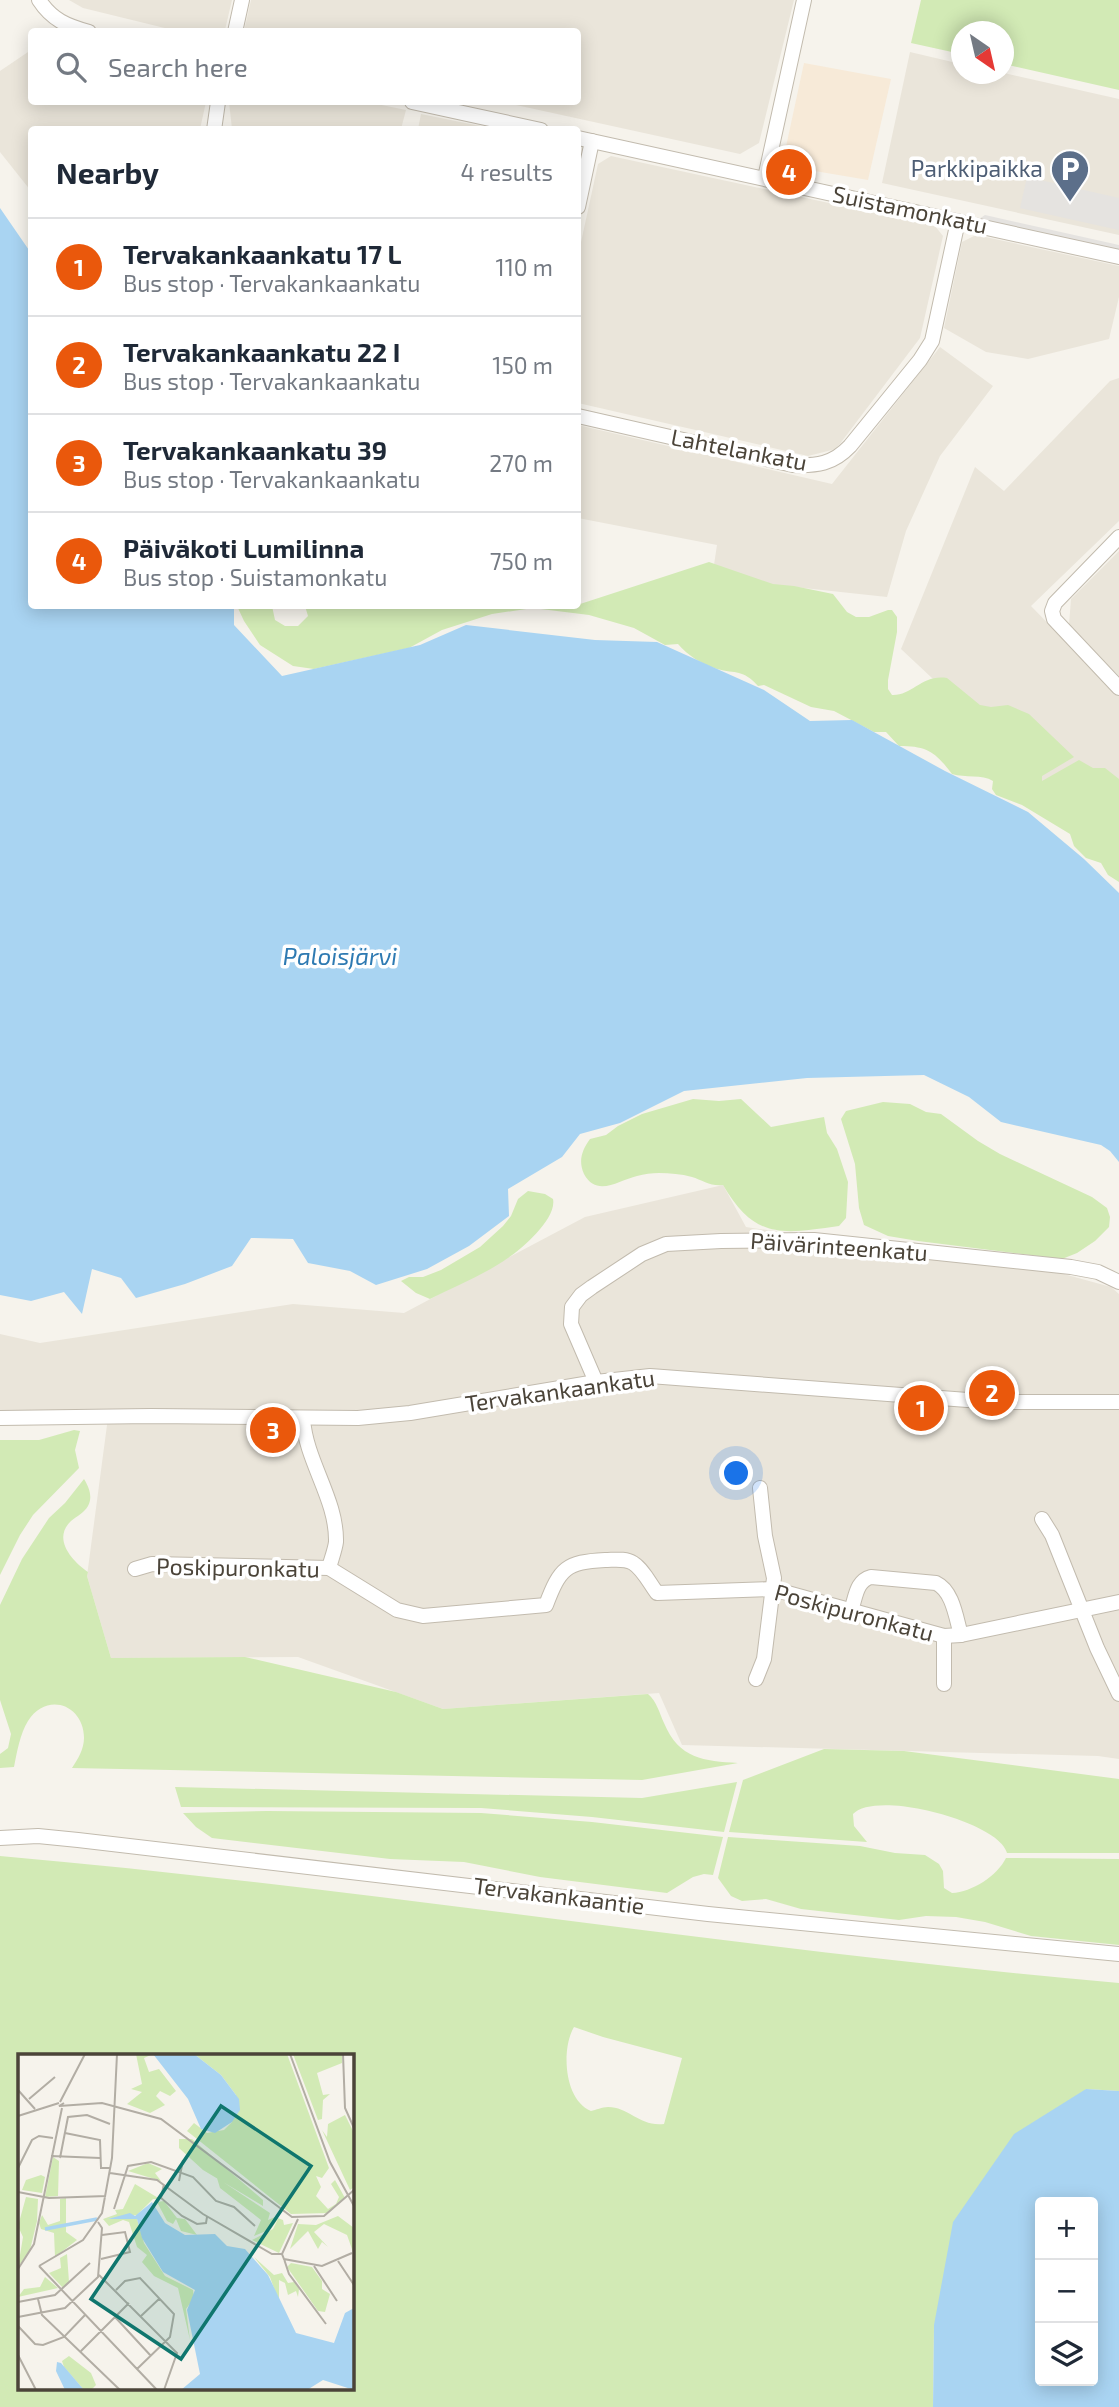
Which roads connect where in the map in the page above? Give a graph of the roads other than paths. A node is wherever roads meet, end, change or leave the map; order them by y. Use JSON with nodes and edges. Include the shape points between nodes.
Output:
{"nodes":[{"id":1,"x":39,"y":0,"type":"edge"},
{"id":2,"x":242,"y":0,"type":"edge"},
{"id":3,"x":804,"y":0,"type":"edge"},
{"id":4,"x":78,"y":28,"type":"edge"},
{"id":5,"x":236,"y":28,"type":"edge"},
{"id":6,"x":218,"y":105,"type":"edge"},
{"id":7,"x":426,"y":105,"type":"edge"},
{"id":8,"x":215,"y":126,"type":"edge"},
{"id":9,"x":523,"y":126,"type":"edge"},
{"id":10,"x":585,"y":139,"type":"edge"},
{"id":11,"x":581,"y":178,"type":"edge"},
{"id":12,"x":765,"y":178,"type":"junction"},
{"id":13,"x":958,"y":221,"type":"junction"},
{"id":14,"x":1119,"y":257,"type":"edge"},
{"id":15,"x":581,"y":417,"type":"edge"},
{"id":16,"x":1119,"y":537,"type":"edge"},
{"id":17,"x":1119,"y":688,"type":"edge"},
{"id":18,"x":1119,"y":1282,"type":"edge"},
{"id":19,"x":596,"y":1382,"type":"junction"},
{"id":20,"x":1119,"y":1402,"type":"edge"},
{"id":21,"x":0,"y":1418,"type":"edge"},
{"id":22,"x":303,"y":1419,"type":"junction"},
{"id":23,"x":760,"y":1488,"type":"dead end"},
{"id":24,"x":1042,"y":1519,"type":"dead end"},
{"id":25,"x":329,"y":1568,"type":"junction"},
{"id":26,"x":135,"y":1569,"type":"dead end"},
{"id":27,"x":773,"y":1589,"type":"junction"},
{"id":28,"x":1119,"y":1602,"type":"edge"},
{"id":29,"x":1082,"y":1610,"type":"junction"},
{"id":30,"x":852,"y":1611,"type":"junction"},
{"id":31,"x":961,"y":1635,"type":"junction"},
{"id":32,"x":944,"y":1636,"type":"junction"},
{"id":33,"x":756,"y":1679,"type":"dead end"},
{"id":34,"x":944,"y":1684,"type":"dead end"},
{"id":35,"x":1119,"y":1694,"type":"edge"},
{"id":36,"x":0,"y":1838,"type":"edge"},
{"id":37,"x":1119,"y":1954,"type":"edge"}],
"edges":[{"from":1,"to":4,"type":"street","via":[[58,21]]},
{"from":2,"to":5,"type":"street"},
{"from":3,"to":12,"type":"street"},
{"from":6,"to":8,"type":"street"},
{"from":7,"to":9,"type":"street"},
{"from":10,"to":11,"type":"street"},
{"from":10,"to":12,"type":"street","name":"Suistamonkatu"},
{"from":12,"to":13,"type":"street","name":"Suistamonkatu"},
{"from":13,"to":14,"type":"street","name":"Suistamonkatu"},
{"from":13,"to":15,"type":"street","name":"Lahtelankatu","via":[[932,341],[850,446],[825,464],[793,465]]},
{"from":16,"to":17,"type":"street","via":[[1052,611],[1063,631]]},
{"from":18,"to":19,"type":"street","name":"Päivärinteenkatu","via":[[1071,1267],[814,1240],[666,1244],[592,1287],[572,1307],[571,1324]]},
{"from":19,"to":20,"type":"street","name":"Tervakankaankatu","via":[[680,1376],[994,1402]]},
{"from":19,"to":22,"type":"street","name":"Tervakankaankatu","via":[[410,1413]]},
{"from":21,"to":22,"type":"street","name":"Tervakankaankatu"},
{"from":22,"to":25,"type":"street","via":[[307,1446],[335,1529]]},
{"from":23,"to":27,"type":"street"},
{"from":24,"to":29,"type":"street"},
{"from":25,"to":26,"type":"street","name":"Poskipuronkatu","via":[[152,1564]]},
{"from":25,"to":27,"type":"street","name":"Poskipuronkatu","via":[[397,1610],[423,1616],[546,1605],[558,1576],[581,1561],[631,1562],[657,1593]]},
{"from":27,"to":30,"type":"street","name":"Poskipuronkatu"},
{"from":27,"to":33,"type":"street","via":[[764,1659]]},
{"from":28,"to":29,"type":"street","name":"Poskipuronkatu"},
{"from":29,"to":31,"type":"street","name":"Poskipuronkatu"},
{"from":29,"to":35,"type":"street"},
{"from":30,"to":31,"type":"street","via":[[864,1579],[936,1583],[947,1593]]},
{"from":30,"to":32,"type":"street","name":"Poskipuronkatu"},
{"from":31,"to":32,"type":"street","name":"Poskipuronkatu"},
{"from":32,"to":34,"type":"street"},
{"from":36,"to":37,"type":"street","name":"Tervakankaantie","via":[[64,1838],[708,1914]]}]}
